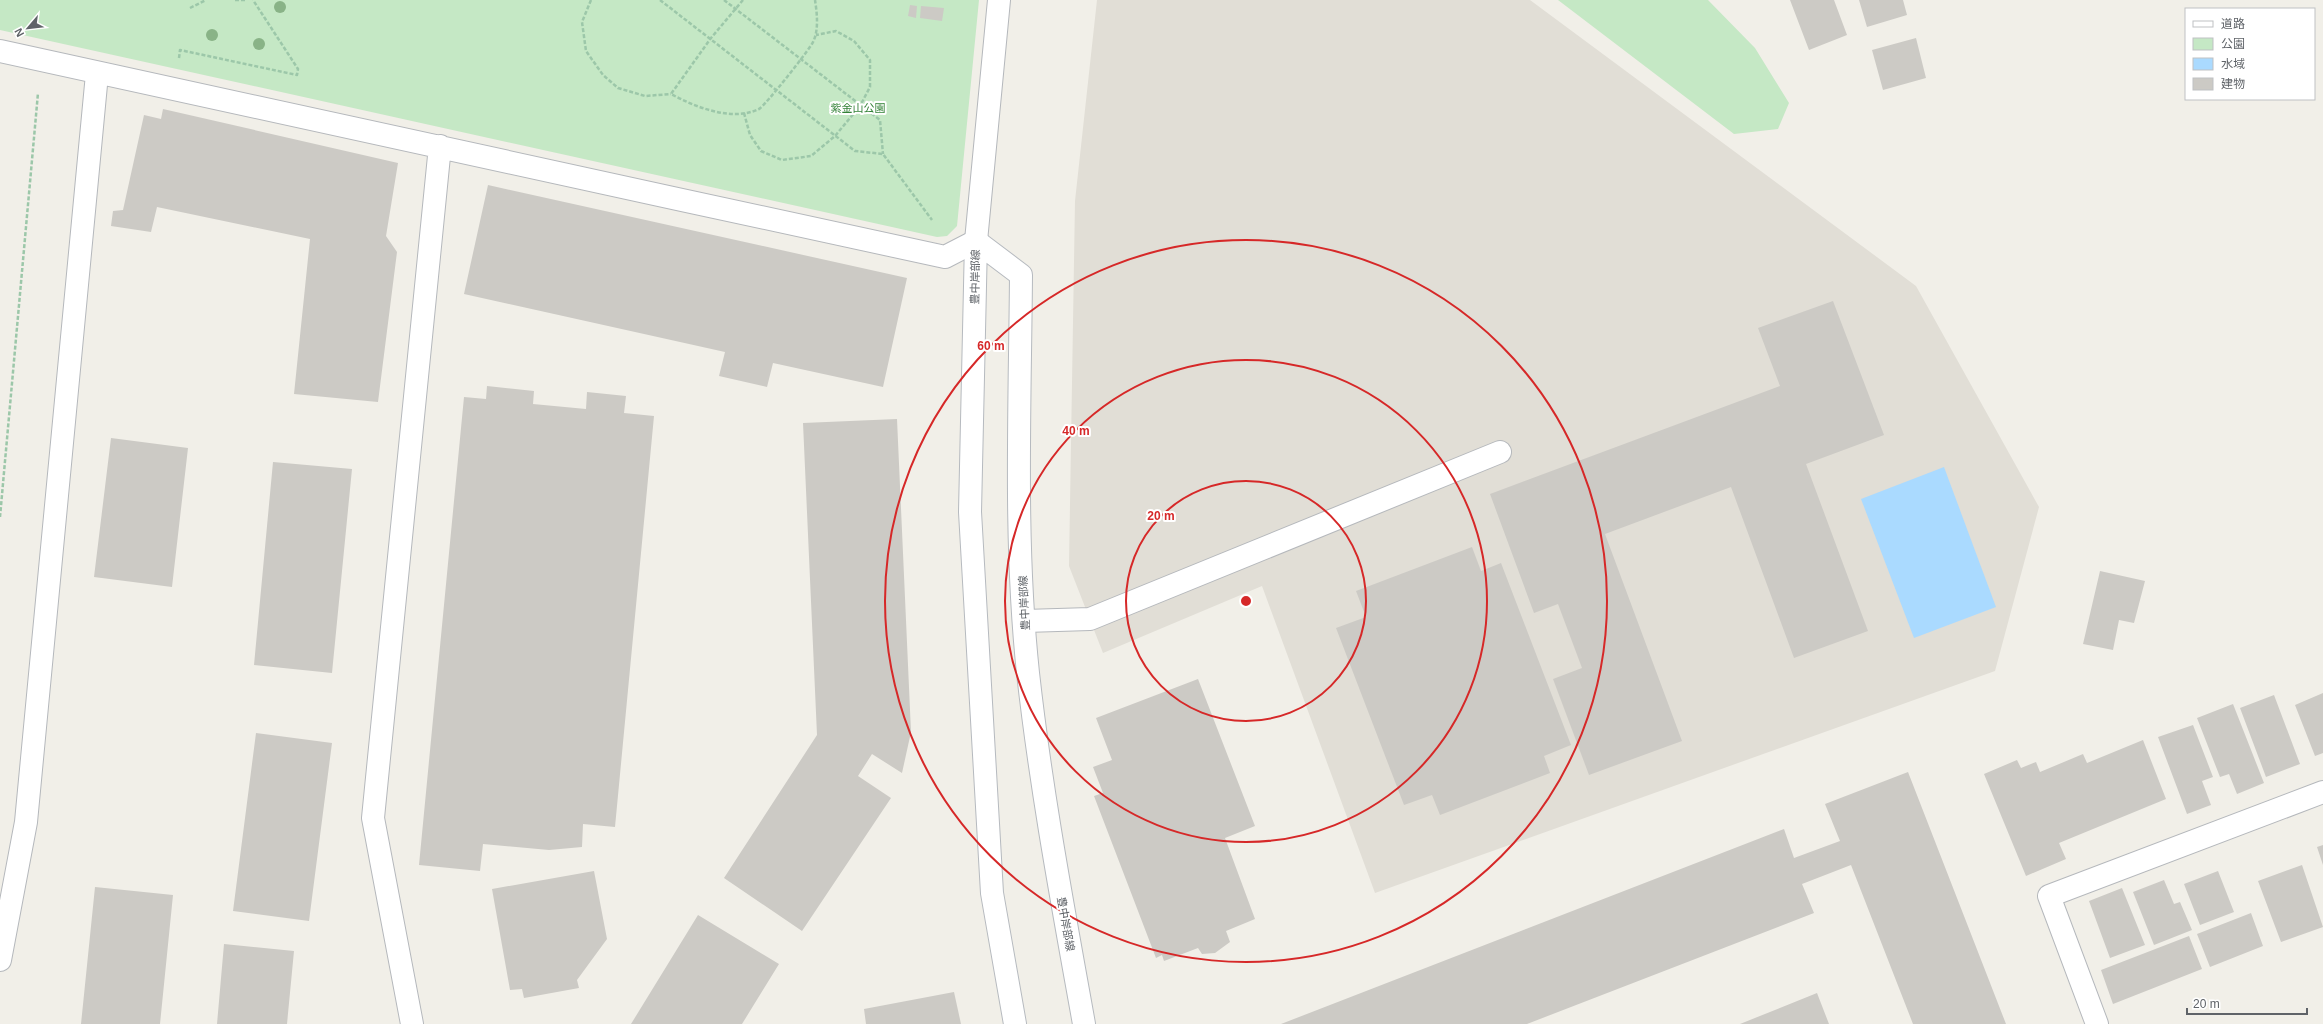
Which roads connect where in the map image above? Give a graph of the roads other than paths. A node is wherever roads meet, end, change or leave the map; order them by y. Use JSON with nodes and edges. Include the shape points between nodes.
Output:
{"nodes":[{"id":1,"x":999,"y":0,"type":"edge"},
{"id":2,"x":0,"y":51,"type":"edge"},
{"id":3,"x":97,"y":74,"type":"junction"},
{"id":4,"x":440,"y":146,"type":"junction"},
{"id":5,"x":976,"y":241,"type":"junction"},
{"id":6,"x":1500,"y":452,"type":"dead end"},
{"id":7,"x":1024,"y":621,"type":"junction"},
{"id":8,"x":2323,"y":792,"type":"edge"},
{"id":9,"x":0,"y":960,"type":"edge"},
{"id":10,"x":412,"y":1024,"type":"edge"},
{"id":11,"x":1014,"y":1024,"type":"edge"},
{"id":12,"x":1084,"y":1024,"type":"edge"},
{"id":13,"x":2097,"y":1024,"type":"edge"}],
"edges":[{"from":1,"to":5,"type":"street"},
{"from":2,"to":3,"type":"street"},
{"from":3,"to":4,"type":"street"},
{"from":3,"to":9,"type":"street","via":[[26,822]]},
{"from":4,"to":5,"type":"street","via":[[945,256]]},
{"from":4,"to":10,"type":"street","via":[[373,818]]},
{"from":5,"to":7,"type":"street","name":"豊中岸部線","via":[[1021,276],[1020,536]]},
{"from":5,"to":11,"type":"street","name":"豊中岸部線","via":[[970,512],[992,893]]},
{"from":6,"to":7,"type":"street","via":[[1090,619]]},
{"from":7,"to":12,"type":"street","name":"豊中岸部線","via":[[1028,673],[1056,869]]},
{"from":8,"to":13,"type":"street","via":[[2049,896]]}]}
